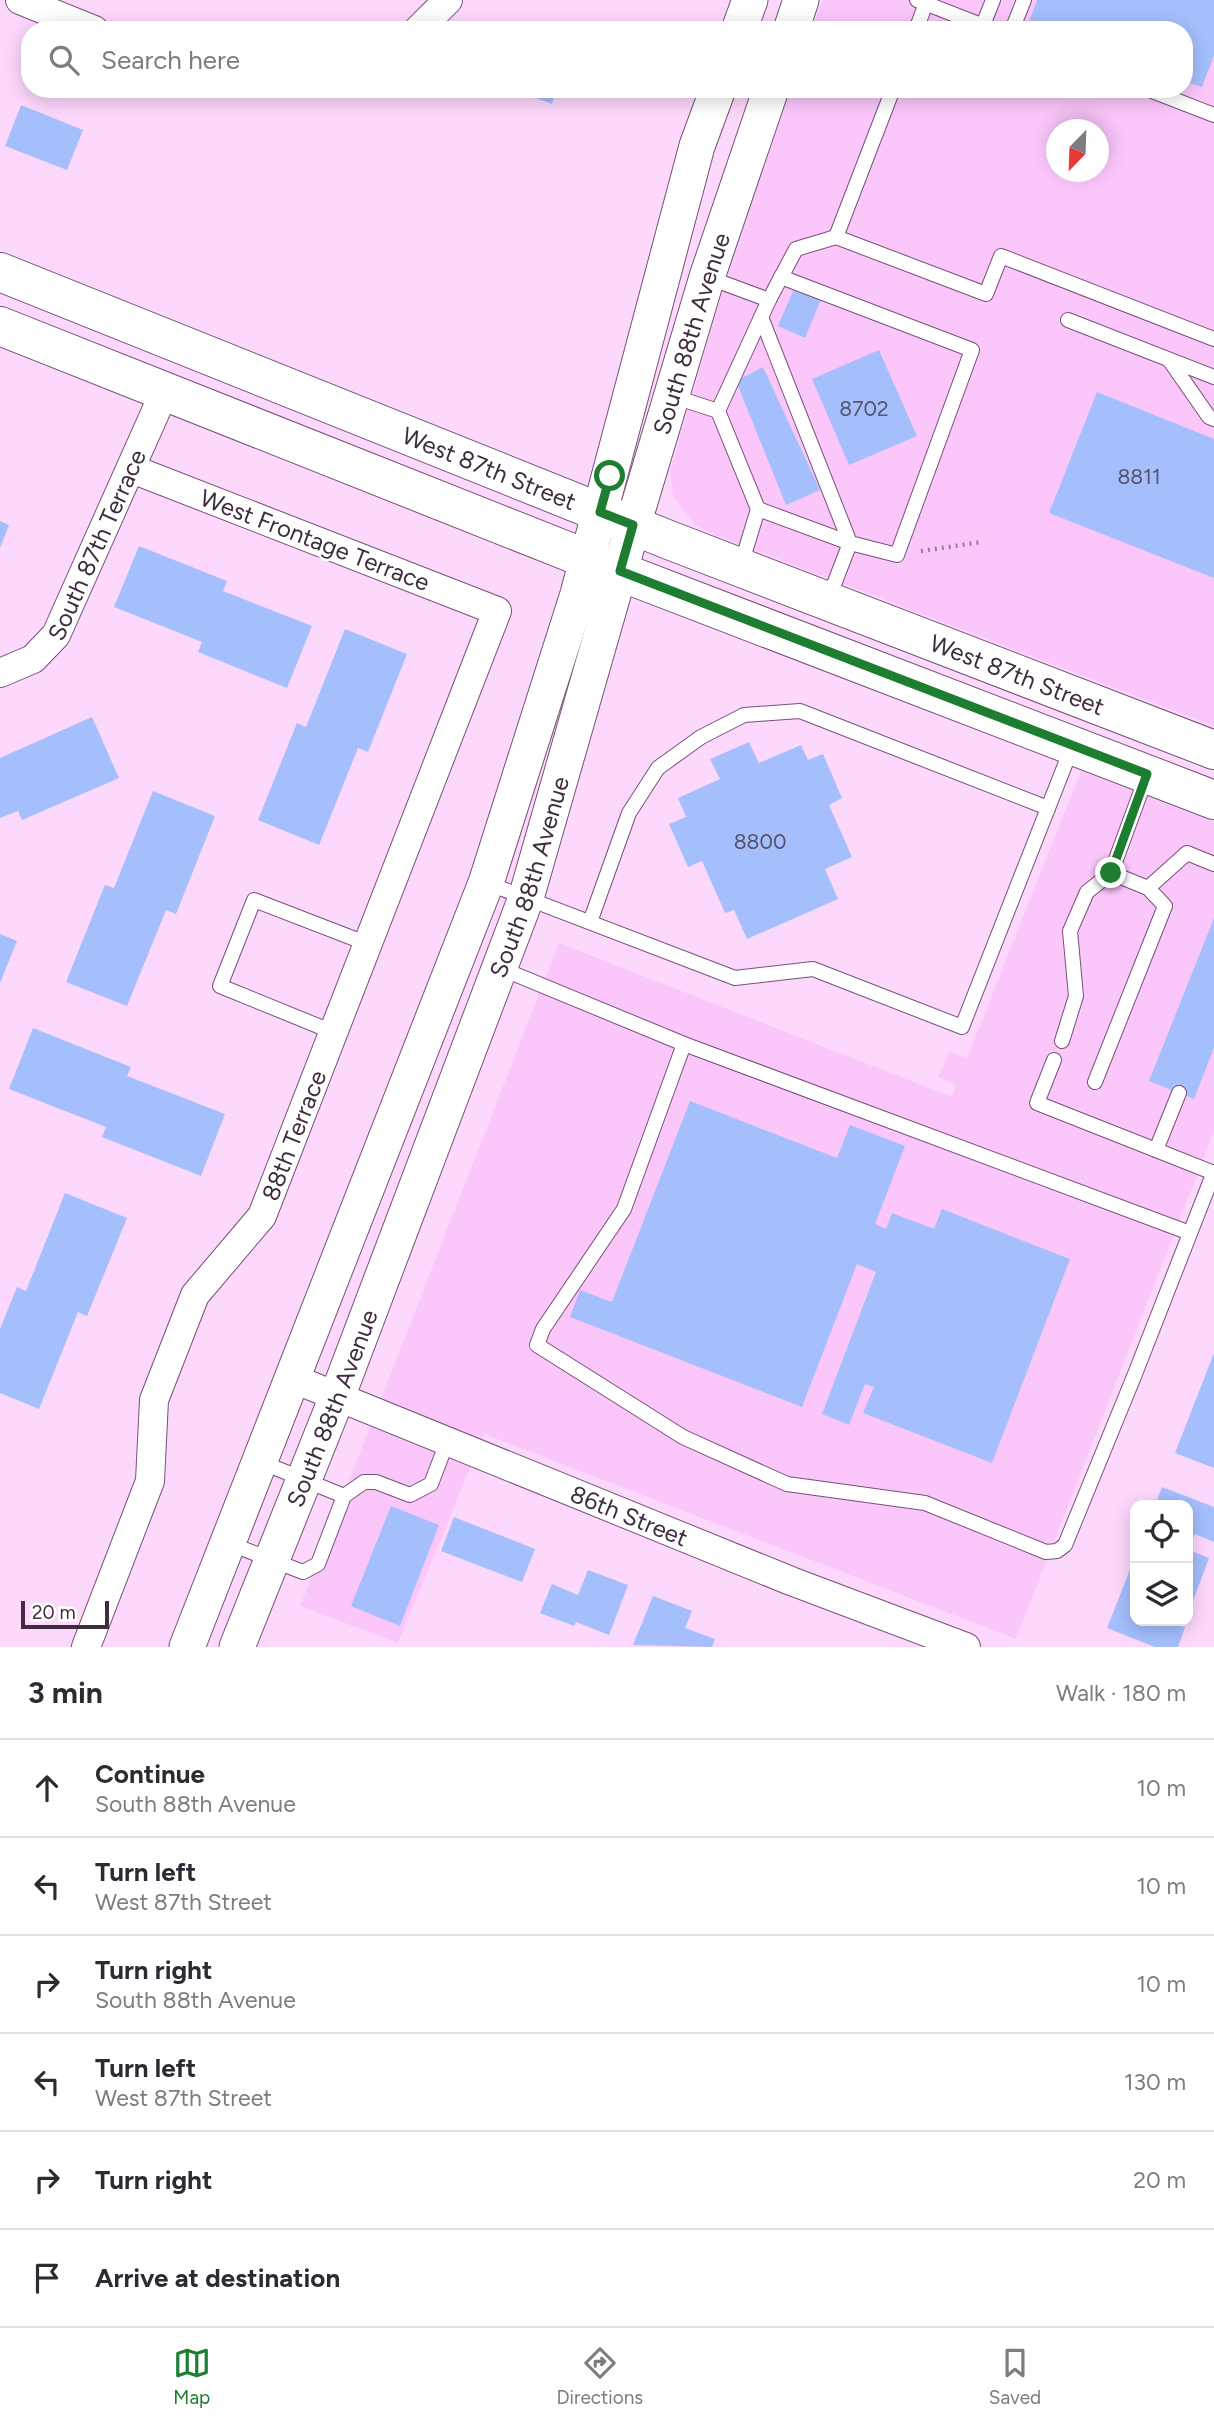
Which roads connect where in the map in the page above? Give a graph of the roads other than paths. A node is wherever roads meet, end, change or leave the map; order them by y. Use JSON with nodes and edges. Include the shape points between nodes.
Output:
{"nodes":[{"id":1,"x":20,"y":0,"type":"edge"},
{"id":2,"x":448,"y":0,"type":"edge"},
{"id":3,"x":750,"y":0,"type":"edge"},
{"id":4,"x":801,"y":0,"type":"edge"},
{"id":5,"x":993,"y":0,"type":"edge"},
{"id":6,"x":1024,"y":0,"type":"edge"},
{"id":7,"x":922,"y":2,"type":"edge"},
{"id":8,"x":72,"y":21,"type":"edge"},
{"id":9,"x":427,"y":21,"type":"edge"},
{"id":10,"x":742,"y":21,"type":"edge"},
{"id":11,"x":794,"y":21,"type":"edge"},
{"id":12,"x":918,"y":21,"type":"edge"},
{"id":13,"x":973,"y":21,"type":"edge"},
{"id":14,"x":990,"y":21,"type":"edge"},
{"id":15,"x":1016,"y":21,"type":"edge"},
{"id":16,"x":715,"y":98,"type":"edge"},
{"id":17,"x":768,"y":98,"type":"edge"},
{"id":18,"x":890,"y":98,"type":"edge"},
{"id":19,"x":1170,"y":98,"type":"edge"},
{"id":20,"x":1214,"y":115,"type":"edge"},
{"id":21,"x":836,"y":237,"type":"junction"},
{"id":22,"x":0,"y":272,"type":"edge"},
{"id":23,"x":708,"y":277,"type":"junction"},
{"id":24,"x":781,"y":277,"type":"junction"},
{"id":25,"x":769,"y":300,"type":"junction"},
{"id":26,"x":761,"y":317,"type":"junction"},
{"id":27,"x":1068,"y":320,"type":"dead end"},
{"id":28,"x":0,"y":326,"type":"edge"},
{"id":29,"x":1214,"y":339,"type":"edge"},
{"id":30,"x":1170,"y":361,"type":"junction"},
{"id":31,"x":1214,"y":377,"type":"edge"},
{"id":32,"x":164,"y":393,"type":"junction"},
{"id":33,"x":672,"y":396,"type":"junction"},
{"id":34,"x":718,"y":411,"type":"junction"},
{"id":35,"x":1214,"y":419,"type":"edge"},
{"id":36,"x":132,"y":469,"type":"junction"},
{"id":37,"x":758,"y":509,"type":"junction"},
{"id":38,"x":616,"y":518,"type":"junction"},
{"id":39,"x":850,"y":543,"type":"junction"},
{"id":40,"x":603,"y":565,"type":"junction"},
{"id":41,"x":741,"y":567,"type":"junction"},
{"id":42,"x":828,"y":601,"type":"junction"},
{"id":43,"x":498,"y":611,"type":"joint"},
{"id":44,"x":0,"y":673,"type":"edge"},
{"id":45,"x":1073,"y":746,"type":"junction"},
{"id":46,"x":1214,"y":750,"type":"edge"},
{"id":47,"x":1147,"y":774,"type":"junction"},
{"id":48,"x":1214,"y":800,"type":"edge"},
{"id":49,"x":1048,"y":808,"type":"junction"},
{"id":50,"x":1214,"y":864,"type":"edge"},
{"id":51,"x":1111,"y":873,"type":"junction"},
{"id":52,"x":486,"y":883,"type":"junction"},
{"id":53,"x":1148,"y":888,"type":"junction"},
{"id":54,"x":526,"y":898,"type":"junction"},
{"id":55,"x":590,"y":922,"type":"junction"},
{"id":56,"x":368,"y":944,"type":"junction"},
{"id":57,"x":500,"y":968,"type":"junction"},
{"id":58,"x":334,"y":1032,"type":"junction"},
{"id":59,"x":1062,"y":1041,"type":"dead end"},
{"id":60,"x":684,"y":1044,"type":"junction"},
{"id":61,"x":1054,"y":1060,"type":"dead end"},
{"id":62,"x":1095,"y":1082,"type":"dead end"},
{"id":63,"x":1179,"y":1093,"type":"dead end"},
{"id":64,"x":1156,"y":1150,"type":"junction"},
{"id":65,"x":1214,"y":1172,"type":"edge"},
{"id":66,"x":1190,"y":1233,"type":"junction"},
{"id":67,"x":294,"y":1380,"type":"junction"},
{"id":68,"x":337,"y":1397,"type":"junction"},
{"id":69,"x":447,"y":1442,"type":"junction"},
{"id":70,"x":261,"y":1462,"type":"junction"},
{"id":71,"x":304,"y":1480,"type":"junction"},
{"id":72,"x":344,"y":1496,"type":"junction"},
{"id":73,"x":229,"y":1543,"type":"junction"},
{"id":74,"x":272,"y":1560,"type":"junction"},
{"id":75,"x":86,"y":1647,"type":"edge"},
{"id":76,"x":187,"y":1647,"type":"edge"},
{"id":77,"x":237,"y":1647,"type":"edge"},
{"id":78,"x":966,"y":1647,"type":"edge"}],
"edges":[{"from":1,"to":8,"type":"street"},
{"from":2,"to":9,"type":"street"},
{"from":3,"to":10,"type":"street"},
{"from":4,"to":11,"type":"street"},
{"from":5,"to":14,"type":"lane"},
{"from":6,"to":15,"type":"lane"},
{"from":7,"to":12,"type":"lane"},
{"from":7,"to":13,"type":"lane"},
{"from":16,"to":38,"type":"street","name":"South 88th Avenue","via":[[697,146]]},
{"from":17,"to":23,"type":"street","name":"South 88th Avenue"},
{"from":18,"to":21,"type":"lane"},
{"from":19,"to":20,"type":"lane"},
{"from":21,"to":24,"type":"lane","via":[[796,249]]},
{"from":21,"to":29,"type":"lane","via":[[986,294],[1001,256]]},
{"from":22,"to":38,"type":"main road","name":"West 87th Street"},
{"from":23,"to":25,"type":"lane"},
{"from":23,"to":33,"type":"street","name":"South 88th Avenue"},
{"from":24,"to":25,"type":"lane"},
{"from":24,"to":39,"type":"lane","via":[[972,350],[897,555]]},
{"from":25,"to":26,"type":"lane"},
{"from":26,"to":34,"type":"lane"},
{"from":26,"to":39,"type":"lane"},
{"from":27,"to":30,"type":"lane"},
{"from":28,"to":32,"type":"main road","name":"West 87th Street"},
{"from":30,"to":31,"type":"lane"},
{"from":30,"to":35,"type":"lane"},
{"from":32,"to":36,"type":"street","name":"South 87th Terrace"},
{"from":32,"to":40,"type":"main road","name":"West 87th Street"},
{"from":33,"to":34,"type":"lane"},
{"from":33,"to":38,"type":"street","name":"South 88th Avenue"},
{"from":34,"to":37,"type":"lane"},
{"from":36,"to":43,"type":"street","name":"West Frontage Terrace"},
{"from":36,"to":44,"type":"street","name":"South 87th Terrace","via":[[56,635],[33,659]]},
{"from":37,"to":39,"type":"lane"},
{"from":37,"to":41,"type":"lane"},
{"from":38,"to":40,"type":"street","name":"South 88th Avenue"},
{"from":38,"to":41,"type":"main road","name":"West 87th Street"},
{"from":39,"to":42,"type":"lane"},
{"from":40,"to":45,"type":"main road","name":"West 87th Street"},
{"from":40,"to":52,"type":"street","name":"South 88th Avenue","via":[[579,594]]},
{"from":40,"to":54,"type":"street","name":"South 88th Avenue"},
{"from":41,"to":42,"type":"main road","name":"West 87th Street"},
{"from":42,"to":46,"type":"main road","name":"West 87th Street"},
{"from":43,"to":56,"type":"street","name":"88th Terrace"},
{"from":45,"to":47,"type":"main road","name":"West 87th Street"},
{"from":45,"to":49,"type":"lane"},
{"from":47,"to":48,"type":"main road","name":"West 87th Street"},
{"from":47,"to":51,"type":"lane"},
{"from":49,"to":55,"type":"lane","via":[[800,711],[744,715],[701,737],[658,768],[629,813]]},
{"from":49,"to":55,"type":"lane","via":[[962,1027],[813,969],[735,978]]},
{"from":50,"to":53,"type":"lane","via":[[1187,853]]},
{"from":51,"to":53,"type":"lane"},
{"from":51,"to":59,"type":"lane","via":[[1087,892],[1070,931],[1076,996]]},
{"from":52,"to":54,"type":"lane"},
{"from":52,"to":67,"type":"street","name":"South 88th Avenue"},
{"from":53,"to":62,"type":"lane","via":[[1165,906]]},
{"from":54,"to":55,"type":"lane"},
{"from":54,"to":57,"type":"street","name":"South 88th Avenue"},
{"from":56,"to":58,"type":"street","name":"88th Terrace"},
{"from":56,"to":58,"type":"lane","via":[[254,900],[220,986]]},
{"from":57,"to":60,"type":"lane"},
{"from":57,"to":68,"type":"street","name":"South 88th Avenue"},
{"from":58,"to":75,"type":"street","name":"88th Terrace","via":[[262,1216],[195,1295],[154,1400],[150,1480]]},
{"from":60,"to":66,"type":"lane"},
{"from":60,"to":66,"type":"lane","via":[[624,1209],[542,1329],[537,1345],[683,1437],[787,1484],[925,1503],[1028,1546],[1057,1551],[1065,1545]]},
{"from":61,"to":64,"type":"lane","via":[[1037,1103]]},
{"from":63,"to":64,"type":"lane"},
{"from":64,"to":65,"type":"lane"},
{"from":65,"to":66,"type":"lane"},
{"from":67,"to":68,"type":"street","name":"86th Street"},
{"from":67,"to":70,"type":"street","name":"South 88th Avenue"},
{"from":68,"to":69,"type":"street","name":"86th Street"},
{"from":68,"to":71,"type":"street","name":"South 88th Avenue"},
{"from":69,"to":72,"type":"lane","via":[[431,1484],[410,1495],[364,1482]]},
{"from":69,"to":78,"type":"street","name":"86th Street"},
{"from":70,"to":71,"type":"lane"},
{"from":70,"to":73,"type":"street","name":"South 88th Avenue"},
{"from":71,"to":72,"type":"lane"},
{"from":71,"to":74,"type":"street","name":"South 88th Avenue"},
{"from":72,"to":74,"type":"lane","via":[[317,1564],[303,1572]]},
{"from":73,"to":74,"type":"lane"},
{"from":73,"to":76,"type":"street","name":"South 88th Avenue"},
{"from":74,"to":77,"type":"street","name":"South 88th Avenue"}]}
